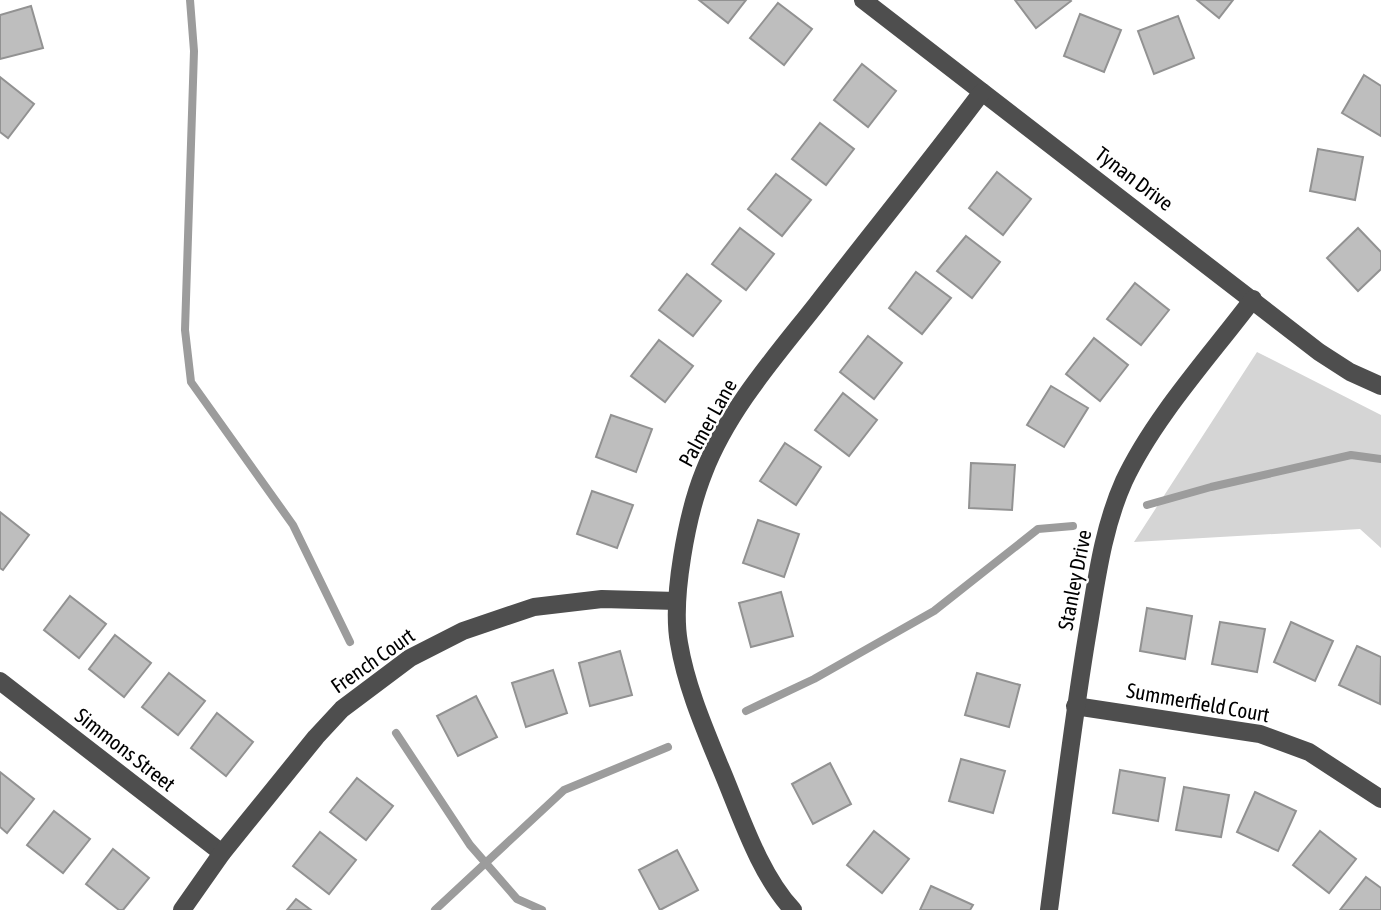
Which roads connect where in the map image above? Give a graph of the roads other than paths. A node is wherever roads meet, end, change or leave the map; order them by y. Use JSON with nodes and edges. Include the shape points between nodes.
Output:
{"nodes":[{"id":1,"x":863,"y":0,"type":"edge"},
{"id":2,"x":982,"y":92,"type":"junction"},
{"id":3,"x":1253,"y":299,"type":"junction"},
{"id":4,"x":1381,"y":386,"type":"edge"},
{"id":5,"x":677,"y":601,"type":"junction"},
{"id":6,"x":0,"y":681,"type":"edge"},
{"id":7,"x":1075,"y":706,"type":"junction"},
{"id":8,"x":1381,"y":799,"type":"edge"},
{"id":9,"x":222,"y":853,"type":"junction"},
{"id":10,"x":785,"y":907,"type":"edge"},
{"id":11,"x":182,"y":910,"type":"edge"},
{"id":12,"x":1049,"y":910,"type":"edge"}],
"edges":[{"from":1,"to":2,"type":"street","name":"Tynan Drive"},
{"from":2,"to":3,"type":"street","name":"Tynan Drive"},
{"from":2,"to":5,"type":"street","name":"Palmer Lane","via":[[765,369],[729,422],[704,472],[687,532]]},
{"from":3,"to":4,"type":"street","name":"Tynan Drive","via":[[1319,352]]},
{"from":3,"to":7,"type":"street","name":"Stanley Drive","via":[[1146,439],[1124,482],[1100,556]]},
{"from":5,"to":9,"type":"street","name":"French Court","via":[[602,599],[534,607],[463,631],[410,658],[342,709]]},
{"from":5,"to":10,"type":"street","name":"Palmer Lane","via":[[679,643],[700,718]]},
{"from":6,"to":9,"type":"street","name":"Simmons Street"},
{"from":7,"to":8,"type":"street","name":"Summerfield Court","via":[[1260,734],[1309,752]]},
{"from":7,"to":12,"type":"street","name":"Stanley Drive"},
{"from":9,"to":11,"type":"street","name":"French Court"}]}
